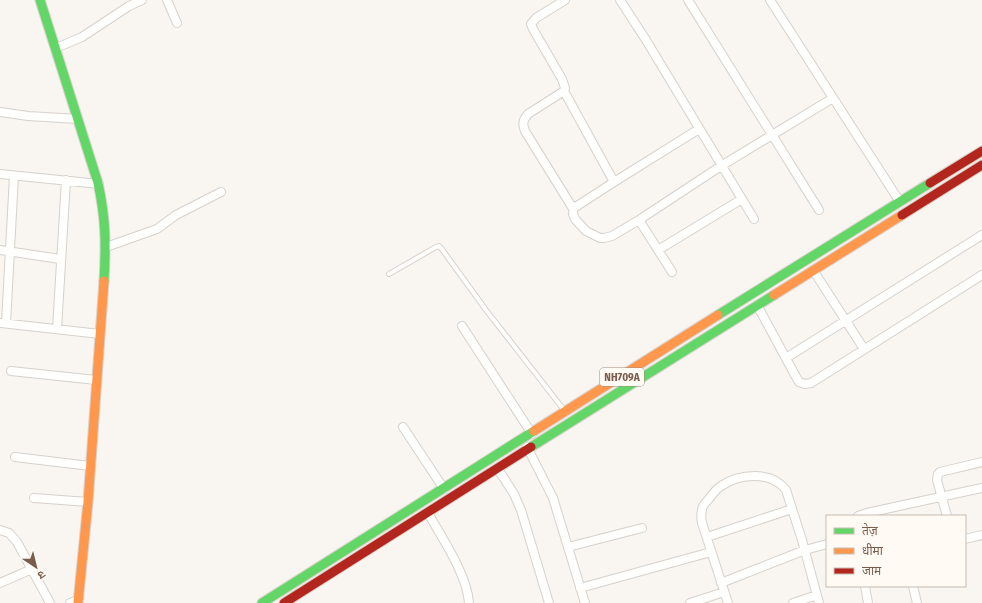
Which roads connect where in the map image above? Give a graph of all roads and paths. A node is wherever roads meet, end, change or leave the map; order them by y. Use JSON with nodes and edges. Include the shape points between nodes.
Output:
{"nodes":[{"id":1,"x":40,"y":0,"type":"edge"},
{"id":2,"x":142,"y":0,"type":"edge"},
{"id":3,"x":167,"y":0,"type":"edge"},
{"id":4,"x":565,"y":0,"type":"edge"},
{"id":5,"x":620,"y":0,"type":"edge"},
{"id":6,"x":688,"y":0,"type":"edge"},
{"id":7,"x":770,"y":0,"type":"edge"},
{"id":8,"x":177,"y":23,"type":"dead end"},
{"id":9,"x":56,"y":48,"type":"junction"},
{"id":10,"x":564,"y":90,"type":"junction"},
{"id":11,"x":833,"y":98,"type":"junction"},
{"id":12,"x":0,"y":112,"type":"edge"},
{"id":13,"x":78,"y":119,"type":"junction"},
{"id":14,"x":699,"y":129,"type":"junction"},
{"id":15,"x":772,"y":135,"type":"junction"},
{"id":16,"x":982,"y":151,"type":"edge"},
{"id":17,"x":982,"y":165,"type":"edge"},
{"id":18,"x":721,"y":166,"type":"junction"},
{"id":19,"x":0,"y":174,"type":"edge"},
{"id":20,"x":14,"y":176,"type":"junction"},
{"id":21,"x":66,"y":180,"type":"junction"},
{"id":22,"x":614,"y":182,"type":"junction"},
{"id":23,"x":99,"y":184,"type":"junction"},
{"id":24,"x":221,"y":192,"type":"dead end"},
{"id":25,"x":742,"y":199,"type":"junction"},
{"id":26,"x":900,"y":202,"type":"junction"},
{"id":27,"x":574,"y":207,"type":"junction"},
{"id":28,"x":819,"y":210,"type":"dead end"},
{"id":29,"x":754,"y":219,"type":"dead end"},
{"id":30,"x":639,"y":220,"type":"junction"},
{"id":31,"x":982,"y":235,"type":"edge"},
{"id":32,"x":106,"y":247,"type":"junction"},
{"id":33,"x":0,"y":250,"type":"edge"},
{"id":34,"x":658,"y":250,"type":"junction"},
{"id":35,"x":9,"y":251,"type":"junction"},
{"id":36,"x":60,"y":258,"type":"junction"},
{"id":37,"x":813,"y":270,"type":"junction"},
{"id":38,"x":672,"y":272,"type":"dead end"},
{"id":39,"x":389,"y":274,"type":"dead end"},
{"id":40,"x":982,"y":275,"type":"edge"},
{"id":41,"x":757,"y":305,"type":"junction"},
{"id":42,"x":846,"y":320,"type":"junction"},
{"id":43,"x":3,"y":323,"type":"edge"},
{"id":44,"x":462,"y":326,"type":"dead end"},
{"id":45,"x":57,"y":328,"type":"junction"},
{"id":46,"x":100,"y":334,"type":"junction"},
{"id":47,"x":864,"y":349,"type":"junction"},
{"id":48,"x":786,"y":358,"type":"junction"},
{"id":49,"x":11,"y":371,"type":"dead end"},
{"id":50,"x":96,"y":380,"type":"junction"},
{"id":51,"x":566,"y":412,"type":"junction"},
{"id":52,"x":403,"y":427,"type":"dead end"},
{"id":53,"x":532,"y":434,"type":"junction"},
{"id":54,"x":524,"y":439,"type":"junction"},
{"id":55,"x":529,"y":450,"type":"junction"},
{"id":56,"x":15,"y":457,"type":"dead end"},
{"id":57,"x":982,"y":462,"type":"edge"},
{"id":58,"x":90,"y":466,"type":"junction"},
{"id":59,"x":498,"y":469,"type":"junction"},
{"id":60,"x":982,"y":488,"type":"edge"},
{"id":61,"x":444,"y":489,"type":"junction"},
{"id":62,"x":942,"y":497,"type":"junction"},
{"id":63,"x":34,"y":498,"type":"dead end"},
{"id":64,"x":88,"y":502,"type":"junction"},
{"id":65,"x":894,"y":507,"type":"junction"},
{"id":66,"x":792,"y":509,"type":"junction"},
{"id":67,"x":428,"y":513,"type":"junction"},
{"id":68,"x":862,"y":515,"type":"edge"},
{"id":69,"x":896,"y":515,"type":"edge"},
{"id":70,"x":947,"y":515,"type":"edge"},
{"id":71,"x":642,"y":528,"type":"dead end"},
{"id":72,"x":0,"y":530,"type":"edge"},
{"id":73,"x":982,"y":535,"type":"edge"},
{"id":74,"x":707,"y":537,"type":"junction"},
{"id":75,"x":966,"y":539,"type":"edge"},
{"id":76,"x":826,"y":544,"type":"edge"},
{"id":77,"x":568,"y":547,"type":"junction"},
{"id":78,"x":805,"y":550,"type":"junction"},
{"id":79,"x":711,"y":552,"type":"junction"},
{"id":80,"x":32,"y":569,"type":"junction"},
{"id":81,"x":0,"y":583,"type":"edge"},
{"id":82,"x":721,"y":583,"type":"junction"},
{"id":83,"x":864,"y":587,"type":"edge"},
{"id":84,"x":913,"y":587,"type":"edge"},
{"id":85,"x":580,"y":588,"type":"junction"},
{"id":86,"x":724,"y":592,"type":"junction"},
{"id":87,"x":818,"y":599,"type":"edge"},
{"id":88,"x":75,"y":602,"type":"edge"},
{"id":89,"x":50,"y":603,"type":"edge"},
{"id":90,"x":262,"y":603,"type":"edge"},
{"id":91,"x":284,"y":603,"type":"edge"},
{"id":92,"x":469,"y":603,"type":"edge"},
{"id":93,"x":549,"y":603,"type":"edge"},
{"id":94,"x":585,"y":603,"type":"edge"},
{"id":95,"x":690,"y":603,"type":"edge"},
{"id":96,"x":728,"y":603,"type":"edge"},
{"id":97,"x":793,"y":603,"type":"edge"},
{"id":98,"x":868,"y":603,"type":"edge"},
{"id":99,"x":917,"y":603,"type":"edge"}],
"edges":[{"from":1,"to":9,"type":"main road"},
{"from":2,"to":9,"type":"street","via":[[82,37]]},
{"from":3,"to":8,"type":"street"},
{"from":4,"to":10,"type":"street","via":[[536,18],[531,24],[562,79]]},
{"from":5,"to":14,"type":"street"},
{"from":6,"to":15,"type":"street"},
{"from":7,"to":11,"type":"street"},
{"from":9,"to":13,"type":"main road"},
{"from":10,"to":22,"type":"street"},
{"from":10,"to":27,"type":"street","via":[[528,114],[523,125]]},
{"from":11,"to":15,"type":"street"},
{"from":11,"to":26,"type":"street"},
{"from":12,"to":13,"type":"street"},
{"from":13,"to":23,"type":"main road"},
{"from":14,"to":18,"type":"street"},
{"from":14,"to":22,"type":"street"},
{"from":15,"to":18,"type":"street"},
{"from":15,"to":28,"type":"street"},
{"from":16,"to":26,"type":"main road","number":"NH709A"},
{"from":17,"to":37,"type":"main road","number":"NH709A"},
{"from":18,"to":25,"type":"street"},
{"from":18,"to":30,"type":"street"},
{"from":19,"to":20,"type":"street"},
{"from":20,"to":21,"type":"street"},
{"from":20,"to":35,"type":"street"},
{"from":21,"to":23,"type":"street"},
{"from":21,"to":36,"type":"street"},
{"from":22,"to":27,"type":"street"},
{"from":23,"to":32,"type":"main road"},
{"from":24,"to":32,"type":"street","via":[[176,215],[157,229]]},
{"from":25,"to":29,"type":"street"},
{"from":25,"to":34,"type":"street"},
{"from":26,"to":51,"type":"main road","number":"NH709A"},
{"from":27,"to":30,"type":"street","via":[[573,214],[579,224],[600,238],[612,236]]},
{"from":30,"to":34,"type":"street"},
{"from":31,"to":42,"type":"street"},
{"from":32,"to":46,"type":"main road"},
{"from":33,"to":35,"type":"street"},
{"from":34,"to":38,"type":"street"},
{"from":35,"to":36,"type":"street"},
{"from":35,"to":43,"type":"street"},
{"from":36,"to":45,"type":"street"},
{"from":37,"to":41,"type":"main road","number":"NH709A"},
{"from":37,"to":42,"type":"street"},
{"from":39,"to":51,"type":"lane","via":[[436,247],[442,248],[486,310]]},
{"from":40,"to":47,"type":"street"},
{"from":41,"to":48,"type":"street"},
{"from":41,"to":55,"type":"main road","number":"NH709A"},
{"from":42,"to":47,"type":"street"},
{"from":42,"to":48,"type":"street"},
{"from":43,"to":45,"type":"street"},
{"from":44,"to":53,"type":"street"},
{"from":45,"to":46,"type":"street"},
{"from":46,"to":50,"type":"main road"},
{"from":47,"to":48,"type":"street","via":[[811,383],[805,384],[799,382]]},
{"from":49,"to":50,"type":"street"},
{"from":50,"to":58,"type":"main road"},
{"from":51,"to":53,"type":"main road","number":"NH709A"},
{"from":52,"to":61,"type":"street"},
{"from":53,"to":54,"type":"main road","number":"NH709A"},
{"from":54,"to":55,"type":"street"},
{"from":54,"to":61,"type":"main road","number":"NH709A"},
{"from":55,"to":59,"type":"main road","number":"NH709A"},
{"from":55,"to":77,"type":"street","via":[[553,498]]},
{"from":56,"to":58,"type":"street"},
{"from":57,"to":62,"type":"street","via":[[940,472],[937,480]]},
{"from":58,"to":64,"type":"main road"},
{"from":59,"to":67,"type":"main road","number":"NH709A"},
{"from":59,"to":93,"type":"street","via":[[519,502]]},
{"from":60,"to":62,"type":"street"},
{"from":61,"to":90,"type":"main road","number":"NH709A"},
{"from":62,"to":65,"type":"street"},
{"from":62,"to":70,"type":"street"},
{"from":63,"to":64,"type":"street"},
{"from":64,"to":88,"type":"main road"},
{"from":65,"to":68,"type":"street"},
{"from":65,"to":69,"type":"street"},
{"from":66,"to":74,"type":"street"},
{"from":66,"to":74,"type":"street","via":[[786,490],[771,479],[753,476],[730,481],[716,490],[703,507],[701,516]]},
{"from":66,"to":78,"type":"street"},
{"from":67,"to":91,"type":"main road","number":"NH709A"},
{"from":67,"to":92,"type":"street","via":[[456,563]]},
{"from":71,"to":77,"type":"street"},
{"from":72,"to":80,"type":"street","via":[[9,533],[15,539]]},
{"from":73,"to":75,"type":"street"},
{"from":74,"to":79,"type":"street"},
{"from":76,"to":78,"type":"street"},
{"from":77,"to":85,"type":"street"},
{"from":78,"to":82,"type":"street"},
{"from":78,"to":87,"type":"street"},
{"from":79,"to":82,"type":"street"},
{"from":79,"to":85,"type":"street"},
{"from":80,"to":81,"type":"street"},
{"from":80,"to":89,"type":"street"},
{"from":82,"to":86,"type":"street"},
{"from":83,"to":98,"type":"street"},
{"from":84,"to":99,"type":"street"},
{"from":85,"to":94,"type":"street"},
{"from":86,"to":95,"type":"street"},
{"from":86,"to":96,"type":"street"},
{"from":87,"to":97,"type":"street"}]}
